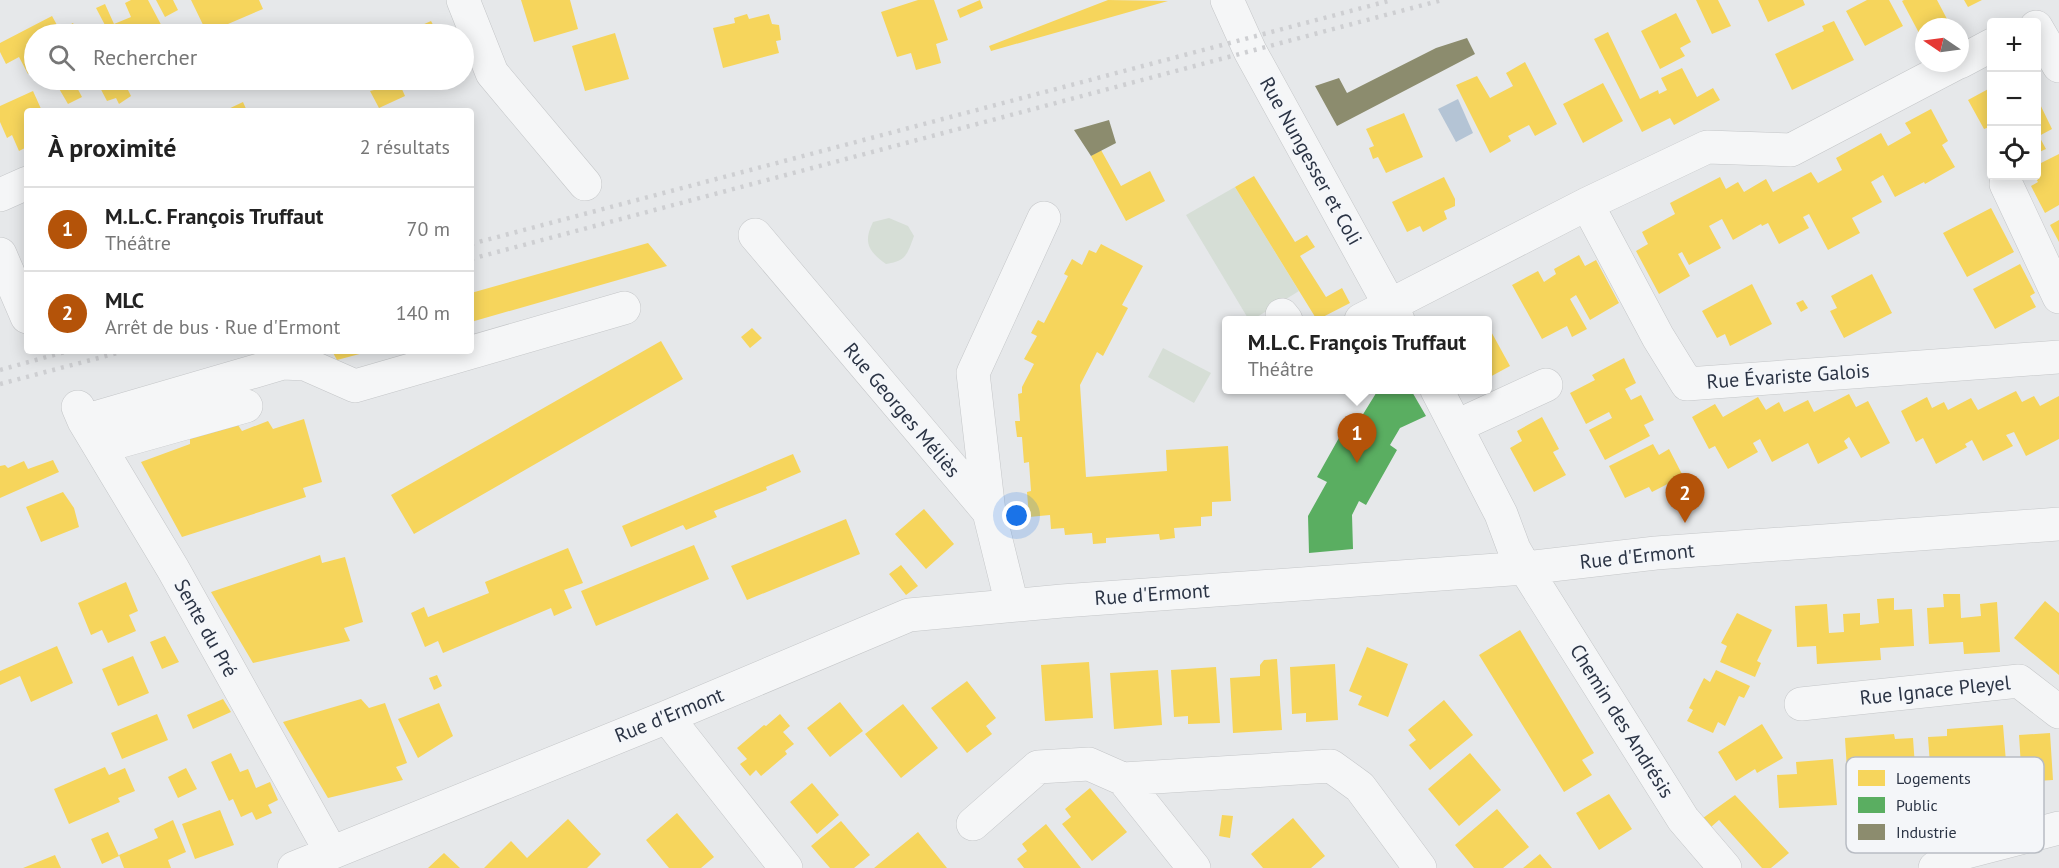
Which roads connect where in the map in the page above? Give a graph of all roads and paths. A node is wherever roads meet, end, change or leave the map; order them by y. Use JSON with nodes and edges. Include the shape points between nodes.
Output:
{"nodes":[{"id":1,"x":463,"y":0,"type":"edge"},
{"id":2,"x":1227,"y":0,"type":"edge"},
{"id":3,"x":473,"y":24,"type":"edge"},
{"id":4,"x":474,"y":28,"type":"edge"},
{"id":5,"x":2041,"y":34,"type":"edge"},
{"id":6,"x":1987,"y":48,"type":"edge"},
{"id":7,"x":1969,"y":57,"type":"edge"},
{"id":8,"x":2059,"y":66,"type":"edge"},
{"id":9,"x":1940,"y":72,"type":"edge"},
{"id":10,"x":24,"y":184,"type":"edge"},
{"id":11,"x":585,"y":184,"type":"dead end"},
{"id":12,"x":2006,"y":184,"type":"dead end"},
{"id":13,"x":0,"y":195,"type":"edge"},
{"id":14,"x":1587,"y":204,"type":"junction"},
{"id":15,"x":1044,"y":218,"type":"dead end"},
{"id":16,"x":755,"y":235,"type":"dead end"},
{"id":17,"x":0,"y":255,"type":"edge"},
{"id":18,"x":2059,"y":297,"type":"edge"},
{"id":19,"x":624,"y":308,"type":"dead end"},
{"id":20,"x":24,"y":310,"type":"edge"},
{"id":21,"x":1394,"y":313,"type":"edge"},
{"id":22,"x":474,"y":351,"type":"edge"},
{"id":23,"x":465,"y":354,"type":"edge"},
{"id":24,"x":2059,"y":357,"type":"edge"},
{"id":25,"x":1546,"y":385,"type":"dead end"},
{"id":26,"x":1439,"y":394,"type":"edge"},
{"id":27,"x":246,"y":406,"type":"dead end"},
{"id":28,"x":87,"y":425,"type":"junction"},
{"id":29,"x":1457,"y":426,"type":"junction"},
{"id":30,"x":989,"y":512,"type":"junction"},
{"id":31,"x":2059,"y":524,"type":"edge"},
{"id":32,"x":1525,"y":568,"type":"junction"},
{"id":33,"x":1012,"y":605,"type":"junction"},
{"id":34,"x":1801,"y":704,"type":"dead end"},
{"id":35,"x":2059,"y":712,"type":"edge"},
{"id":36,"x":667,"y":717,"type":"junction"},
{"id":37,"x":1123,"y":779,"type":"junction"},
{"id":38,"x":973,"y":824,"type":"dead end"},
{"id":39,"x":2059,"y":828,"type":"edge"},
{"id":40,"x":2044,"y":832,"type":"edge"},
{"id":41,"x":331,"y":852,"type":"junction"},
{"id":42,"x":1963,"y":853,"type":"edge"},
{"id":43,"x":294,"y":868,"type":"edge"},
{"id":44,"x":786,"y":868,"type":"edge"},
{"id":45,"x":1194,"y":868,"type":"edge"},
{"id":46,"x":1420,"y":868,"type":"edge"},
{"id":47,"x":1725,"y":868,"type":"edge"},
{"id":48,"x":1935,"y":868,"type":"edge"}],
"edges":[{"from":1,"to":3,"type":"street"},
{"from":2,"to":21,"type":"street","name":"Rue Nungesser et Coli","via":[[1250,51]]},
{"from":4,"to":11,"type":"street","via":[[492,73]]},
{"from":5,"to":8,"type":"street"},
{"from":6,"to":7,"type":"street"},
{"from":9,"to":14,"type":"street","via":[[1791,150],[1707,147]]},
{"from":10,"to":13,"type":"street"},
{"from":12,"to":18,"type":"street"},
{"from":14,"to":21,"type":"street"},
{"from":14,"to":24,"type":"street","name":"Rue Évariste Galois","via":[[1687,384]]},
{"from":15,"to":30,"type":"street","via":[[973,373]]},
{"from":16,"to":30,"type":"street","name":"Rue Georges Méliès"},
{"from":17,"to":20,"type":"street"},
{"from":19,"to":22,"type":"street"},
{"from":23,"to":28,"type":"street","via":[[355,386],[305,364],[283,363]]},
{"from":25,"to":29,"type":"street"},
{"from":26,"to":29,"type":"street"},
{"from":27,"to":28,"type":"street"},
{"from":28,"to":41,"type":"street","name":"Sente du Pré"},
{"from":29,"to":32,"type":"street"},
{"from":30,"to":33,"type":"street","name":"Rue Georges Méliès"},
{"from":31,"to":32,"type":"street","name":"Rue d'Ermont","via":[[1656,553]]},
{"from":32,"to":33,"type":"street","name":"Rue d'Ermont"},
{"from":32,"to":47,"type":"street","name":"Chemin des Andrésis","via":[[1683,819]]},
{"from":33,"to":36,"type":"street","name":"Rue d'Ermont","via":[[909,615]]},
{"from":34,"to":35,"type":"street","name":"Rue Ignace Pleyel","via":[[2019,681]]},
{"from":36,"to":41,"type":"street","name":"Rue d'Ermont"},
{"from":36,"to":44,"type":"street"},
{"from":37,"to":38,"type":"street","via":[[1089,764],[1038,767]]},
{"from":37,"to":45,"type":"street"},
{"from":37,"to":46,"type":"street","via":[[1331,766],[1360,788]]},
{"from":39,"to":40,"type":"street"},
{"from":41,"to":43,"type":"street","name":"Rue d'Ermont"},
{"from":42,"to":48,"type":"street"}]}
